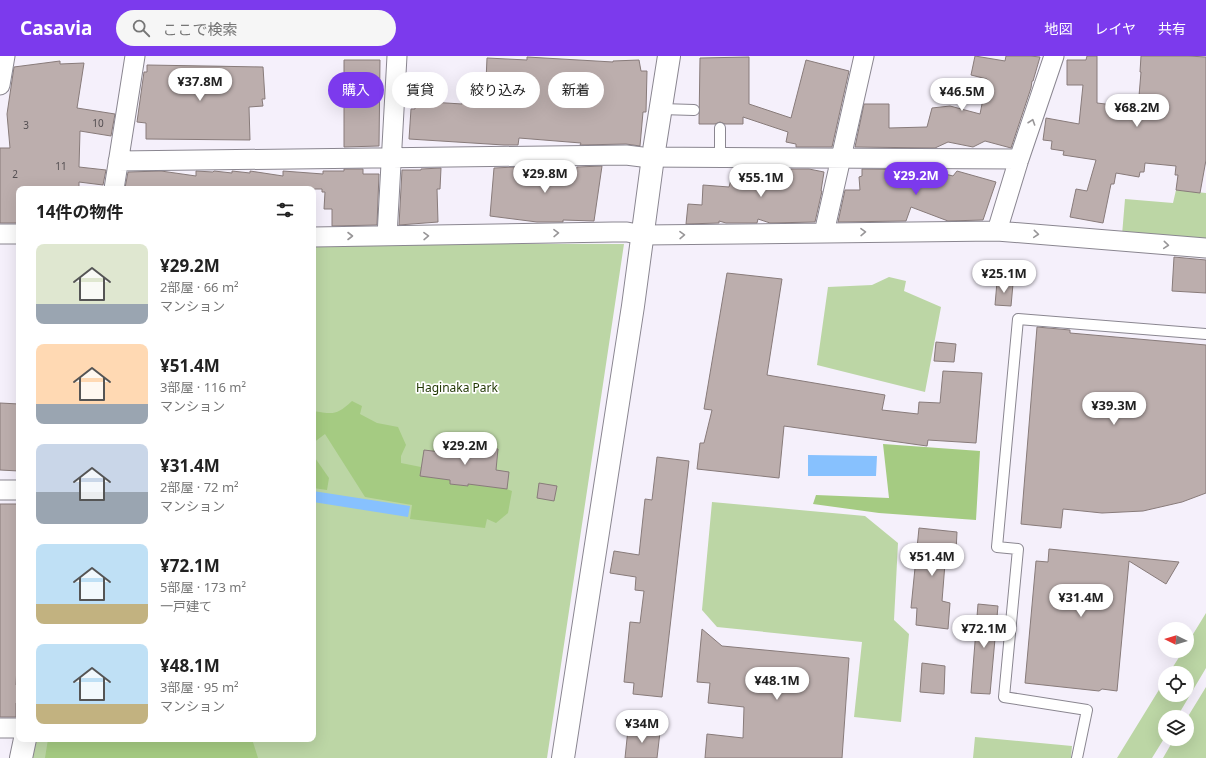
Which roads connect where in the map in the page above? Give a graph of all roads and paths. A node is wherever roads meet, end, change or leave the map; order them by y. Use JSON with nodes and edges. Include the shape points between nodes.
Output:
{"nodes":[{"id":1,"x":5,"y":56,"type":"edge"},
{"id":2,"x":135,"y":56,"type":"edge"},
{"id":3,"x":397,"y":56,"type":"edge"},
{"id":4,"x":669,"y":56,"type":"edge"},
{"id":5,"x":864,"y":56,"type":"edge"},
{"id":6,"x":1054,"y":56,"type":"edge"},
{"id":7,"x":0,"y":84,"type":"edge"},
{"id":8,"x":661,"y":109,"type":"junction"},
{"id":9,"x":694,"y":110,"type":"dead end"},
{"id":10,"x":720,"y":128,"type":"dead end"},
{"id":11,"x":653,"y":157,"type":"junction"},
{"id":12,"x":720,"y":157,"type":"junction"},
{"id":13,"x":841,"y":157,"type":"junction"},
{"id":14,"x":392,"y":158,"type":"junction"},
{"id":15,"x":1020,"y":159,"type":"junction"},
{"id":16,"x":118,"y":161,"type":"junction"},
{"id":17,"x":114,"y":186,"type":"edge"},
{"id":18,"x":997,"y":231,"type":"junction"},
{"id":19,"x":824,"y":232,"type":"junction"},
{"id":20,"x":0,"y":234,"type":"edge"},
{"id":21,"x":16,"y":234,"type":"edge"},
{"id":22,"x":643,"y":235,"type":"junction"},
{"id":23,"x":387,"y":236,"type":"junction"},
{"id":24,"x":316,"y":237,"type":"edge"},
{"id":25,"x":1206,"y":248,"type":"edge"},
{"id":26,"x":1206,"y":334,"type":"edge"},
{"id":27,"x":0,"y":490,"type":"edge"},
{"id":28,"x":16,"y":490,"type":"edge"},
{"id":29,"x":0,"y":728,"type":"edge"},
{"id":30,"x":16,"y":728,"type":"edge"},
{"id":31,"x":24,"y":742,"type":"edge"},
{"id":32,"x":21,"y":758,"type":"edge"},
{"id":33,"x":563,"y":758,"type":"edge"},
{"id":34,"x":1077,"y":758,"type":"edge"}],
"edges":[{"from":1,"to":7,"type":"street"},
{"from":2,"to":16,"type":"street"},
{"from":3,"to":14,"type":"street"},
{"from":4,"to":8,"type":"street"},
{"from":5,"to":13,"type":"street"},
{"from":15,"to":6,"type":"street","one_way":true},
{"from":8,"to":9,"type":"lane"},
{"from":8,"to":11,"type":"street"},
{"from":10,"to":12,"type":"lane"},
{"from":11,"to":12,"type":"street"},
{"from":11,"to":14,"type":"street","via":[[626,155]]},
{"from":11,"to":22,"type":"street"},
{"from":12,"to":13,"type":"street"},
{"from":13,"to":15,"type":"street"},
{"from":13,"to":19,"type":"street"},
{"from":14,"to":16,"type":"street"},
{"from":14,"to":23,"type":"street"},
{"from":15,"to":18,"type":"street"},
{"from":16,"to":17,"type":"street"},
{"from":19,"to":18,"type":"street","one_way":true},
{"from":18,"to":25,"type":"street","one_way":true},
{"from":22,"to":19,"type":"street","one_way":true},
{"from":20,"to":21,"type":"street"},
{"from":23,"to":22,"type":"street","one_way":true,"via":[[613,232]]},
{"from":22,"to":33,"type":"street"},
{"from":24,"to":23,"type":"street","one_way":true},
{"from":26,"to":34,"type":"lane","via":[[1018,319],[997,547],[1018,549],[1004,697],[1087,710]]},
{"from":27,"to":28,"type":"street"},
{"from":29,"to":30,"type":"street"},
{"from":31,"to":32,"type":"street"}]}
